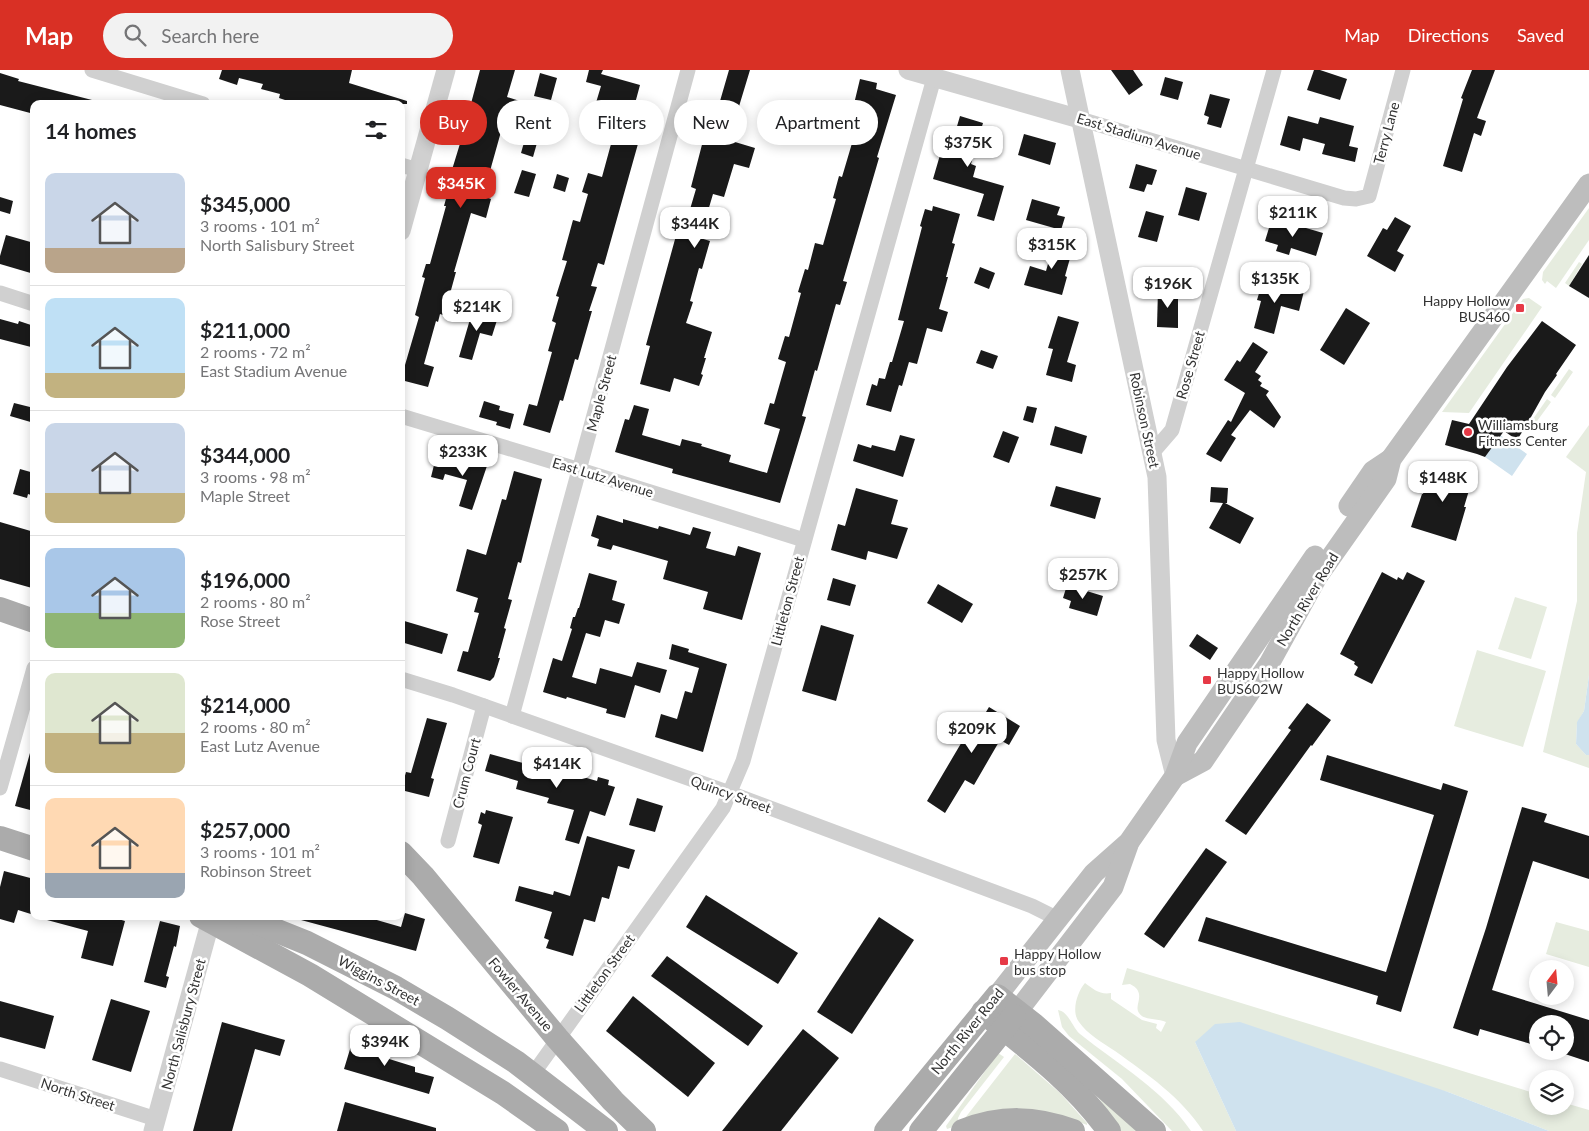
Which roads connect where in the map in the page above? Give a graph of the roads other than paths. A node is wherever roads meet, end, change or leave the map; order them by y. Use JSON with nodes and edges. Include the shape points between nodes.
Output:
{"nodes":[{"id":1,"x":92,"y":70,"type":"edge"},
{"id":2,"x":446,"y":70,"type":"edge"},
{"id":3,"x":688,"y":70,"type":"edge"},
{"id":4,"x":908,"y":70,"type":"edge"},
{"id":5,"x":1070,"y":70,"type":"edge"},
{"id":6,"x":1274,"y":70,"type":"edge"},
{"id":7,"x":1403,"y":70,"type":"edge"},
{"id":8,"x":934,"y":78,"type":"junction"},
{"id":9,"x":190,"y":100,"type":"edge"},
{"id":10,"x":1080,"y":119,"type":"junction"},
{"id":11,"x":410,"y":167,"type":"edge"},
{"id":12,"x":1245,"y":168,"type":"junction"},
{"id":13,"x":1589,"y":184,"type":"edge"},
{"id":14,"x":1369,"y":196,"type":"joint"},
{"id":15,"x":405,"y":203,"type":"edge"},
{"id":16,"x":0,"y":293,"type":"edge"},
{"id":17,"x":30,"y":303,"type":"edge"},
{"id":18,"x":405,"y":417,"type":"edge"},
{"id":19,"x":1153,"y":452,"type":"junction"},
{"id":20,"x":580,"y":470,"type":"junction"},
{"id":21,"x":804,"y":540,"type":"junction"},
{"id":22,"x":0,"y":609,"type":"edge"},
{"id":23,"x":30,"y":620,"type":"edge"},
{"id":24,"x":405,"y":680,"type":"edge"},
{"id":25,"x":30,"y":682,"type":"edge"},
{"id":26,"x":484,"y":706,"type":"junction"},
{"id":27,"x":512,"y":716,"type":"junction"},
{"id":28,"x":1175,"y":776,"type":"junction"},
{"id":29,"x":0,"y":788,"type":"edge"},
{"id":30,"x":730,"y":793,"type":"junction"},
{"id":31,"x":0,"y":838,"type":"edge"},
{"id":32,"x":448,"y":841,"type":"dead end"},
{"id":33,"x":1129,"y":842,"type":"junction"},
{"id":34,"x":30,"y":848,"type":"edge"},
{"id":35,"x":405,"y":857,"type":"edge"},
{"id":36,"x":1058,"y":919,"type":"junction"},
{"id":37,"x":207,"y":920,"type":"edge"},
{"id":38,"x":212,"y":920,"type":"edge"},
{"id":39,"x":250,"y":920,"type":"edge"},
{"id":40,"x":990,"y":1004,"type":"junction"},
{"id":41,"x":1011,"y":1020,"type":"junction"},
{"id":42,"x":557,"y":1038,"type":"junction"},
{"id":43,"x":0,"y":1069,"type":"edge"},
{"id":44,"x":533,"y":1074,"type":"junction"},
{"id":45,"x":154,"y":1125,"type":"edge"},
{"id":46,"x":557,"y":1131,"type":"edge"},
{"id":47,"x":606,"y":1131,"type":"edge"},
{"id":48,"x":644,"y":1131,"type":"edge"},
{"id":49,"x":886,"y":1131,"type":"edge"},
{"id":50,"x":921,"y":1131,"type":"edge"},
{"id":51,"x":963,"y":1131,"type":"edge"},
{"id":52,"x":1073,"y":1131,"type":"edge"},
{"id":53,"x":1109,"y":1131,"type":"edge"},
{"id":54,"x":1154,"y":1131,"type":"edge"}],
"edges":[{"from":1,"to":9,"type":"street"},
{"from":2,"to":11,"type":"street"},
{"from":3,"to":20,"type":"street","name":"Maple Street"},
{"from":4,"to":8,"type":"street","name":"East Stadium Avenue"},
{"from":5,"to":10,"type":"street","name":"Robinson Street"},
{"from":6,"to":12,"type":"street","name":"Rose Street"},
{"from":7,"to":14,"type":"street","name":"Terry Lane"},
{"from":8,"to":10,"type":"street","name":"East Stadium Avenue"},
{"from":8,"to":21,"type":"street","name":"Littleton Street"},
{"from":10,"to":12,"type":"street","name":"East Stadium Avenue"},
{"from":10,"to":19,"type":"street","name":"Robinson Street"},
{"from":11,"to":15,"type":"street"},
{"from":12,"to":14,"type":"street","name":"East Stadium Avenue","via":[[1344,198]]},
{"from":12,"to":19,"type":"street","name":"Rose Street","via":[[1172,430]]},
{"from":13,"to":28,"type":"main road","name":"North River Road","via":[[1391,459],[1386,479],[1317,577],[1269,664],[1203,761]]},
{"from":16,"to":17,"type":"street"},
{"from":18,"to":20,"type":"street","name":"East Lutz Avenue"},
{"from":19,"to":28,"type":"street","name":"Robinson Street","via":[[1157,477],[1166,740]]},
{"from":20,"to":21,"type":"street","name":"East Lutz Avenue"},
{"from":20,"to":27,"type":"street","name":"Maple Street"},
{"from":21,"to":30,"type":"street","name":"Littleton Street","via":[[743,761]]},
{"from":22,"to":23,"type":"main road"},
{"from":24,"to":26,"type":"street","name":"Quincy Street"},
{"from":25,"to":29,"type":"street"},
{"from":26,"to":27,"type":"street","name":"Quincy Street"},
{"from":26,"to":32,"type":"street","name":"Crum Court"},
{"from":27,"to":30,"type":"street","name":"Quincy Street"},
{"from":28,"to":33,"type":"main road","name":"North River Road"},
{"from":30,"to":36,"type":"street","name":"Quincy Street","via":[[1032,906]]},
{"from":30,"to":42,"type":"street","name":"Littleton Street","via":[[723,808]]},
{"from":31,"to":34,"type":"main road"},
{"from":33,"to":36,"type":"main road","name":"North River Road","via":[[1094,873]]},
{"from":33,"to":41,"type":"main road","name":"North River Road","via":[[1113,888]]},
{"from":35,"to":42,"type":"main road","name":"Fowler Avenue"},
{"from":36,"to":40,"type":"main road","name":"North River Road"},
{"from":37,"to":45,"type":"street","name":"North Salisbury Street"},
{"from":38,"to":46,"type":"main road","via":[[503,1093]]},
{"from":39,"to":44,"type":"main road","name":"Wiggins Street","via":[[307,943],[396,988]]},
{"from":40,"to":41,"type":"main road"},
{"from":40,"to":49,"type":"main road","name":"North River Road"},
{"from":41,"to":50,"type":"main road","name":"North River Road"},
{"from":41,"to":53,"type":"main road"},
{"from":41,"to":54,"type":"main road"},
{"from":42,"to":44,"type":"street","name":"Littleton Street"},
{"from":42,"to":48,"type":"main road","name":"Fowler Avenue"},
{"from":43,"to":45,"type":"street","name":"North Street"},
{"from":44,"to":47,"type":"main road","name":"Wiggins Street"},
{"from":51,"to":52,"type":"main road","via":[[999,1121],[1029,1120]]}]}
